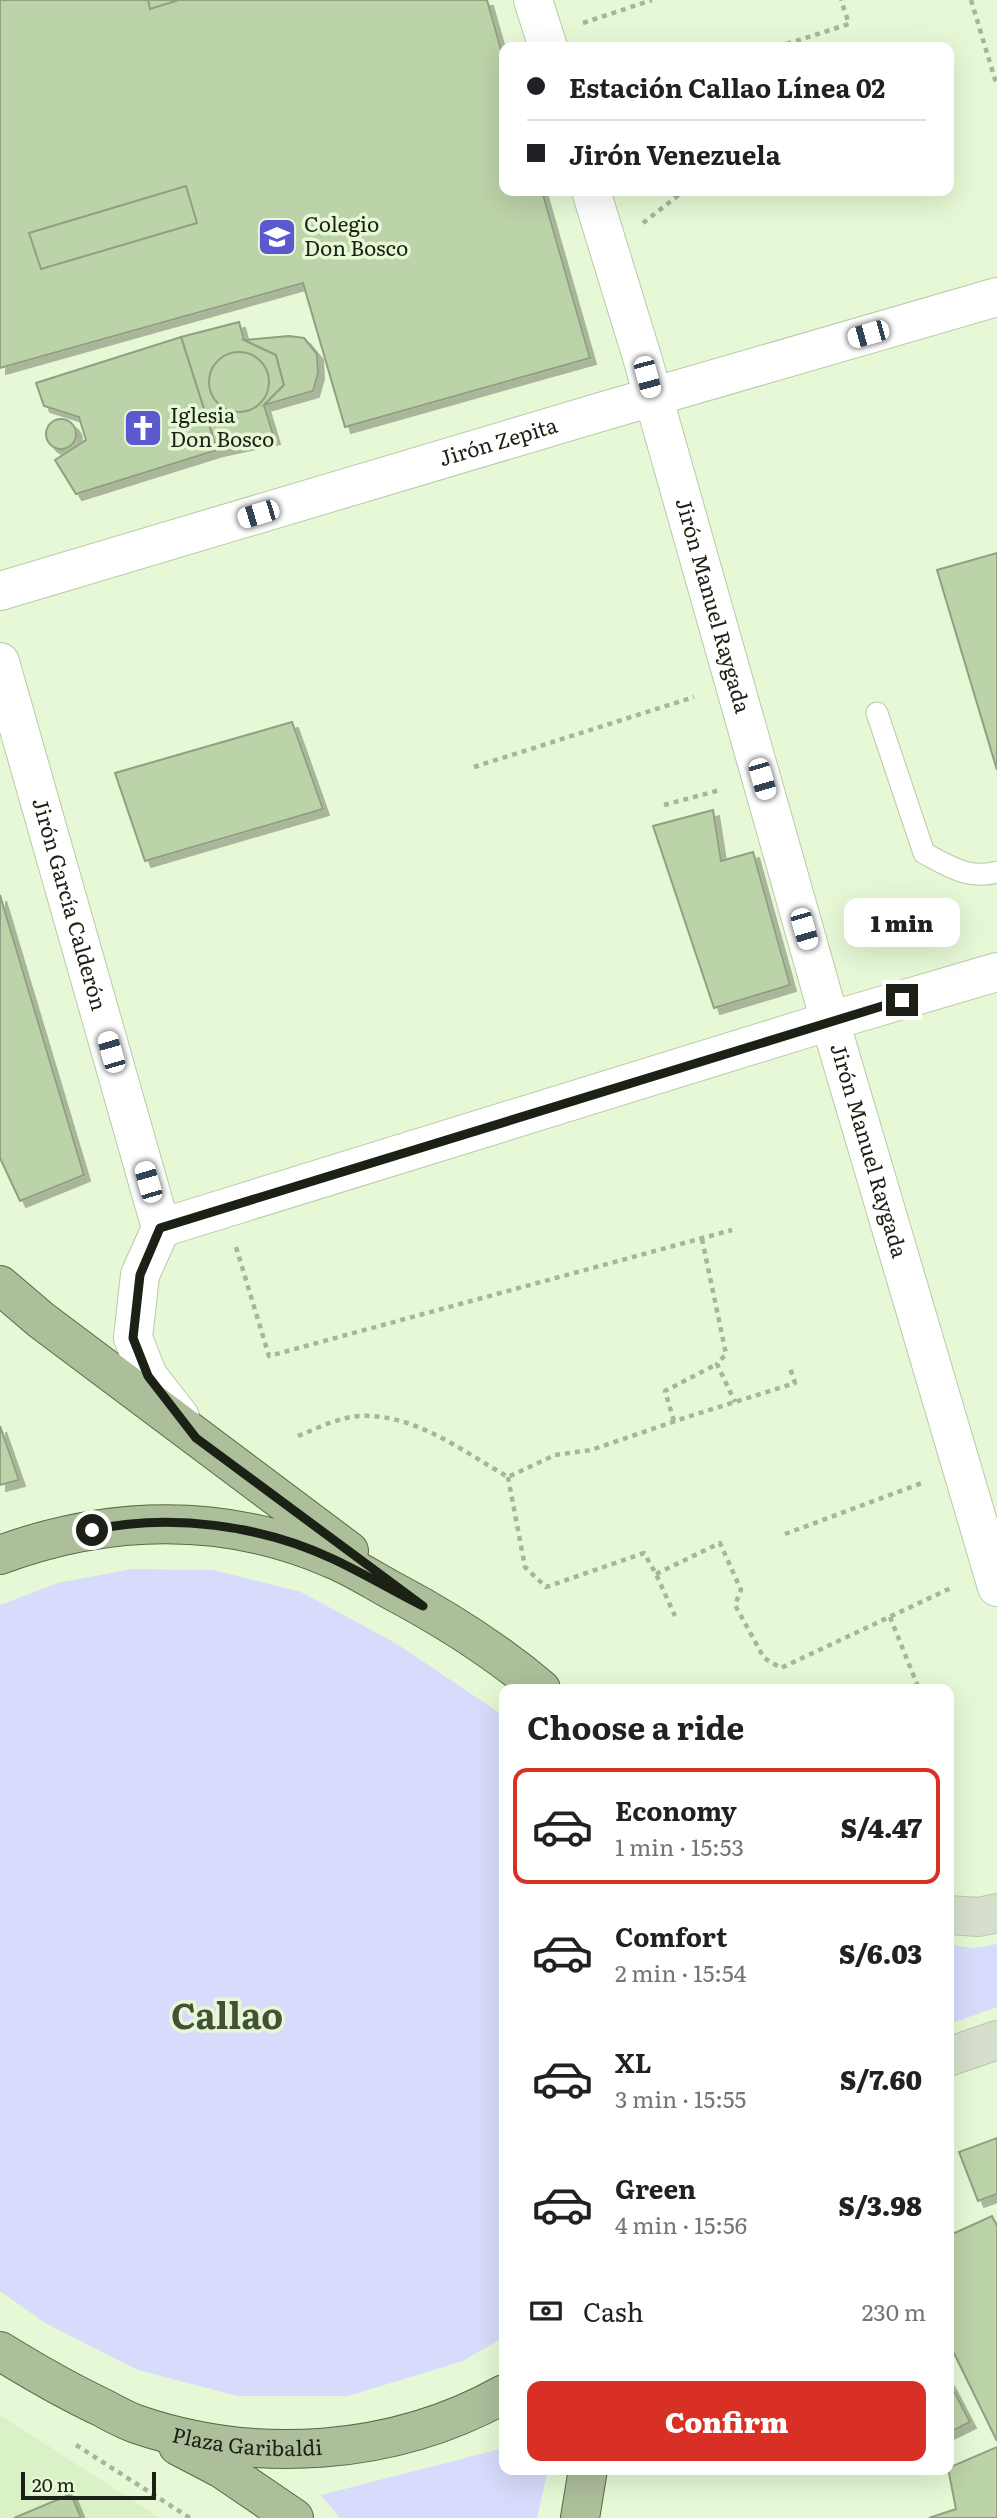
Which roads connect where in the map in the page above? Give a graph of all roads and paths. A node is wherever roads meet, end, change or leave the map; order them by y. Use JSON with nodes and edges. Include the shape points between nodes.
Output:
{"nodes":[{"id":1,"x":652,"y":0,"type":"edge"},
{"id":2,"x":841,"y":0,"type":"edge"},
{"id":3,"x":971,"y":0,"type":"edge"},
{"id":4,"x":542,"y":28,"type":"edge"},
{"id":5,"x":793,"y":42,"type":"edge"},
{"id":6,"x":997,"y":86,"type":"edge"},
{"id":7,"x":592,"y":196,"type":"edge"},
{"id":8,"x":997,"y":297,"type":"edge"},
{"id":9,"x":652,"y":396,"type":"junction"},
{"id":10,"x":0,"y":592,"type":"edge"},
{"id":11,"x":0,"y":662,"type":"edge"},
{"id":12,"x":734,"y":684,"type":"junction"},
{"id":13,"x":877,"y":713,"type":"dead end"},
{"id":14,"x":474,"y":767,"type":"dead end"},
{"id":15,"x":762,"y":779,"type":"junction"},
{"id":16,"x":664,"y":805,"type":"dead end"},
{"id":17,"x":997,"y":872,"type":"edge"},
{"id":18,"x":997,"y":972,"type":"edge"},
{"id":19,"x":830,"y":1021,"type":"junction"},
{"id":20,"x":224,"y":1209,"type":"junction"},
{"id":21,"x":160,"y":1228,"type":"junction"},
{"id":22,"x":732,"y":1230,"type":"dead end"},
{"id":23,"x":702,"y":1239,"type":"junction"},
{"id":24,"x":0,"y":1285,"type":"edge"},
{"id":25,"x":716,"y":1364,"type":"junction"},
{"id":26,"x":790,"y":1368,"type":"dead end"},
{"id":27,"x":735,"y":1402,"type":"junction"},
{"id":28,"x":674,"y":1421,"type":"junction"},
{"id":29,"x":298,"y":1436,"type":"dead end"},
{"id":30,"x":196,"y":1438,"type":"junction"},
{"id":31,"x":962,"y":1468,"type":"junction"},
{"id":32,"x":508,"y":1477,"type":"junction"},
{"id":33,"x":987,"y":1517,"type":"edge"},
{"id":34,"x":785,"y":1534,"type":"dead end"},
{"id":35,"x":0,"y":1555,"type":"edge"},
{"id":36,"x":656,"y":1574,"type":"junction"},
{"id":37,"x":994,"y":1578,"type":"edge"},
{"id":38,"x":423,"y":1606,"type":"junction"},
{"id":39,"x":675,"y":1616,"type":"dead end"},
{"id":40,"x":890,"y":1617,"type":"junction"},
{"id":41,"x":505,"y":1659,"type":"junction"},
{"id":42,"x":535,"y":1684,"type":"edge"},
{"id":43,"x":545,"y":1684,"type":"edge"},
{"id":44,"x":917,"y":1684,"type":"edge"},
{"id":45,"x":997,"y":1913,"type":"edge"},
{"id":46,"x":954,"y":1915,"type":"edge"},
{"id":47,"x":997,"y":2040,"type":"edge"},
{"id":48,"x":954,"y":2055,"type":"edge"},
{"id":49,"x":0,"y":2351,"type":"edge"},
{"id":50,"x":499,"y":2396,"type":"edge"},
{"id":51,"x":135,"y":2424,"type":"junction"},
{"id":52,"x":67,"y":2440,"type":"dead end"},
{"id":53,"x":587,"y":2475,"type":"edge"},
{"id":54,"x":190,"y":2518,"type":"edge"},
{"id":55,"x":294,"y":2518,"type":"edge"},
{"id":56,"x":580,"y":2518,"type":"edge"}],
"edges":[{"from":1,"to":4,"type":"path"},
{"from":2,"to":5,"type":"path","via":[[849,24]]},
{"from":3,"to":6,"type":"path"},
{"from":7,"to":9,"type":"street","name":"Jirón Manuel Raygada"},
{"from":8,"to":9,"type":"street","name":"Jirón Zepita"},
{"from":9,"to":10,"type":"street","name":"Jirón Zepita"},
{"from":9,"to":12,"type":"street","name":"Jirón Manuel Raygada"},
{"from":11,"to":21,"type":"street","name":"Jirón García Calderón"},
{"from":12,"to":14,"type":"path"},
{"from":12,"to":15,"type":"street","name":"Jirón Manuel Raygada"},
{"from":13,"to":17,"type":"lane","via":[[924,853],[955,870],[982,876]]},
{"from":15,"to":16,"type":"path"},
{"from":15,"to":19,"type":"street","name":"Jirón Manuel Raygada"},
{"from":18,"to":19,"type":"street"},
{"from":19,"to":20,"type":"street"},
{"from":19,"to":31,"type":"street","name":"Jirón Manuel Raygada"},
{"from":20,"to":21,"type":"street"},
{"from":20,"to":23,"type":"path","via":[[269,1356]]},
{"from":21,"to":30,"type":"street","via":[[140,1275],[133,1338],[148,1376]]},
{"from":22,"to":23,"type":"path"},
{"from":23,"to":25,"type":"path","via":[[726,1354]]},
{"from":24,"to":30,"type":"main road"},
{"from":25,"to":27,"type":"path"},
{"from":25,"to":28,"type":"path","via":[[665,1391]]},
{"from":26,"to":27,"type":"path","via":[[795,1383]]},
{"from":27,"to":28,"type":"path"},
{"from":28,"to":32,"type":"path","via":[[591,1450],[555,1455]]},
{"from":29,"to":32,"type":"path","via":[[346,1418],[385,1418],[423,1429]]},
{"from":30,"to":38,"type":"main road"},
{"from":31,"to":33,"type":"street","name":"Jirón Manuel Raygada"},
{"from":31,"to":34,"type":"path"},
{"from":32,"to":36,"type":"path","via":[[524,1567],[546,1587],[644,1553]]},
{"from":33,"to":37,"type":"street","name":"Jirón Manuel Raygada"},
{"from":35,"to":38,"type":"main road","via":[[110,1526],[169,1522],[227,1528],[331,1558]]},
{"from":36,"to":39,"type":"path"},
{"from":36,"to":40,"type":"path","via":[[720,1543],[741,1590],[735,1605],[764,1658],[781,1668]]},
{"from":37,"to":40,"type":"path"},
{"from":38,"to":41,"type":"main road"},
{"from":40,"to":44,"type":"path"},
{"from":41,"to":42,"type":"main road"},
{"from":41,"to":43,"type":"main road"},
{"from":45,"to":46,"type":"main road"},
{"from":47,"to":48,"type":"main road"},
{"from":49,"to":51,"type":"main road","name":"Plaza Garibaldi","via":[[60,2388]]},
{"from":50,"to":51,"type":"main road","name":"Plaza Garibaldi","via":[[437,2424],[327,2449],[259,2450]]},
{"from":51,"to":55,"type":"main road","via":[[222,2469]]},
{"from":52,"to":54,"type":"path"},
{"from":53,"to":56,"type":"main road"}]}
